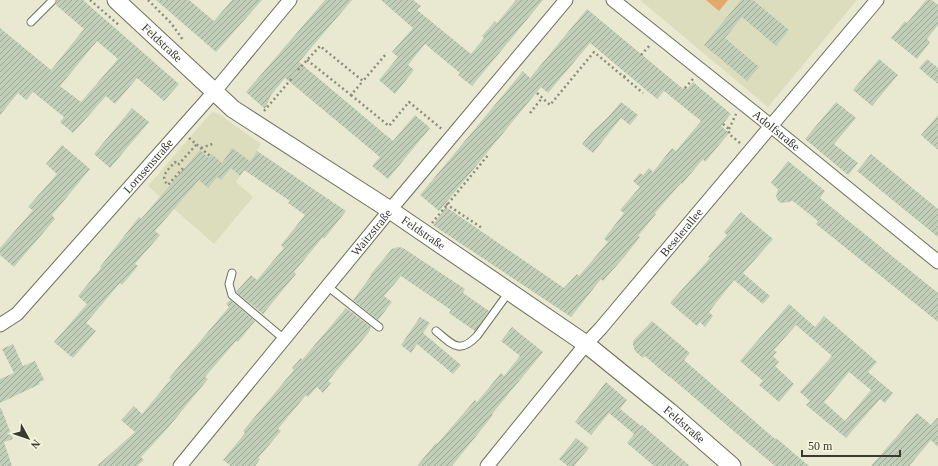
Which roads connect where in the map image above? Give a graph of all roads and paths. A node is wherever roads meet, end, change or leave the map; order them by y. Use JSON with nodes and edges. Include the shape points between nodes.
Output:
{"nodes":[{"id":1,"x":116,"y":0,"type":"edge"},
{"id":2,"x":290,"y":0,"type":"edge"},
{"id":3,"x":566,"y":0,"type":"edge"},
{"id":4,"x":613,"y":0,"type":"edge"},
{"id":5,"x":877,"y":0,"type":"edge"},
{"id":6,"x":52,"y":1,"type":"dead end"},
{"id":7,"x":31,"y":22,"type":"dead end"},
{"id":8,"x":386,"y":54,"type":"dead end"},
{"id":9,"x":308,"y":60,"type":"junction"},
{"id":10,"x":298,"y":70,"type":"dead end"},
{"id":11,"x":626,"y":73,"type":"dead end"},
{"id":12,"x":293,"y":77,"type":"dead end"},
{"id":13,"x":624,"y":77,"type":"junction"},
{"id":14,"x":363,"y":81,"type":"junction"},
{"id":15,"x":214,"y":92,"type":"junction"},
{"id":16,"x":537,"y":93,"type":"dead end"},
{"id":17,"x":643,"y":93,"type":"dead end"},
{"id":18,"x":351,"y":95,"type":"junction"},
{"id":19,"x":542,"y":98,"type":"junction"},
{"id":20,"x":530,"y":113,"type":"dead end"},
{"id":21,"x":254,"y":123,"type":"junction"},
{"id":22,"x":723,"y":124,"type":"dead end"},
{"id":23,"x":771,"y":126,"type":"junction"},
{"id":24,"x":180,"y":130,"type":"junction"},
{"id":25,"x":451,"y":136,"type":"junction"},
{"id":26,"x":215,"y":143,"type":"dead end"},
{"id":27,"x":196,"y":144,"type":"junction"},
{"id":28,"x":201,"y":148,"type":"junction"},
{"id":29,"x":750,"y":151,"type":"junction"},
{"id":30,"x":489,"y":154,"type":"dead end"},
{"id":31,"x":210,"y":156,"type":"dead end"},
{"id":32,"x":178,"y":165,"type":"junction"},
{"id":33,"x":446,"y":204,"type":"junction"},
{"id":34,"x":390,"y":210,"type":"junction"},
{"id":35,"x":482,"y":228,"type":"dead end"},
{"id":36,"x":423,"y":233,"type":"junction"},
{"id":37,"x":938,"y":262,"type":"edge"},
{"id":38,"x":232,"y":273,"type":"dead end"},
{"id":39,"x":327,"y":286,"type":"junction"},
{"id":40,"x":509,"y":292,"type":"junction"},
{"id":41,"x":0,"y":325,"type":"edge"},
{"id":42,"x":379,"y":327,"type":"dead end"},
{"id":43,"x":436,"y":331,"type":"dead end"},
{"id":44,"x":284,"y":339,"type":"junction"},
{"id":45,"x":586,"y":344,"type":"junction"},
{"id":46,"x":180,"y":466,"type":"edge"},
{"id":47,"x":487,"y":466,"type":"edge"},
{"id":48,"x":732,"y":466,"type":"edge"}],
"edges":[{"from":1,"to":15,"type":"street","name":"Feldstraße"},
{"from":2,"to":15,"type":"street","name":"Lornsenstraße"},
{"from":3,"to":25,"type":"street","name":"Waitzstraße"},
{"from":4,"to":23,"type":"street","name":"Adolfstraße"},
{"from":5,"to":23,"type":"street","name":"Beselerallee"},
{"from":6,"to":7,"type":"lane"},
{"from":8,"to":14,"type":"path"},
{"from":9,"to":10,"type":"path"},
{"from":9,"to":14,"type":"path","via":[[320,46]]},
{"from":9,"to":18,"type":"path"},
{"from":11,"to":13,"type":"path"},
{"from":12,"to":21,"type":"path"},
{"from":13,"to":17,"type":"path"},
{"from":13,"to":19,"type":"path","via":[[594,52],[550,105]]},
{"from":14,"to":18,"type":"path"},
{"from":15,"to":21,"type":"street","name":"Feldstraße"},
{"from":15,"to":24,"type":"street","name":"Lornsenstraße"},
{"from":16,"to":19,"type":"path"},
{"from":18,"to":25,"type":"path","via":[[389,126],[408,102]]},
{"from":19,"to":20,"type":"path"},
{"from":21,"to":34,"type":"street","name":"Feldstraße"},
{"from":22,"to":29,"type":"path","via":[[729,129],[729,134]]},
{"from":23,"to":29,"type":"street","name":"Beselerallee"},
{"from":23,"to":37,"type":"street","name":"Adolfstraße"},
{"from":24,"to":27,"type":"path"},
{"from":24,"to":41,"type":"street","name":"Lornsenstraße","via":[[17,314]]},
{"from":25,"to":34,"type":"street","name":"Waitzstraße"},
{"from":26,"to":28,"type":"path"},
{"from":27,"to":28,"type":"path"},
{"from":27,"to":32,"type":"path"},
{"from":28,"to":31,"type":"path"},
{"from":29,"to":45,"type":"street","name":"Beselerallee"},
{"from":30,"to":33,"type":"path"},
{"from":32,"to":32,"type":"path","via":[[174,162],[165,174],[164,180],[168,185],[183,169]]},
{"from":33,"to":35,"type":"path"},
{"from":33,"to":36,"type":"path"},
{"from":34,"to":36,"type":"street","name":"Feldstraße"},
{"from":34,"to":39,"type":"street","name":"Waitzstraße"},
{"from":36,"to":40,"type":"street","name":"Feldstraße"},
{"from":38,"to":44,"type":"lane","via":[[229,284],[232,295]]},
{"from":39,"to":42,"type":"lane"},
{"from":39,"to":44,"type":"street","name":"Waitzstraße"},
{"from":40,"to":43,"type":"lane","via":[[471,342],[463,346],[454,346]]},
{"from":40,"to":45,"type":"street","name":"Feldstraße"},
{"from":44,"to":46,"type":"street","name":"Waitzstraße"},
{"from":45,"to":47,"type":"street","name":"Beselerallee"},
{"from":45,"to":48,"type":"street","name":"Feldstraße"}]}
